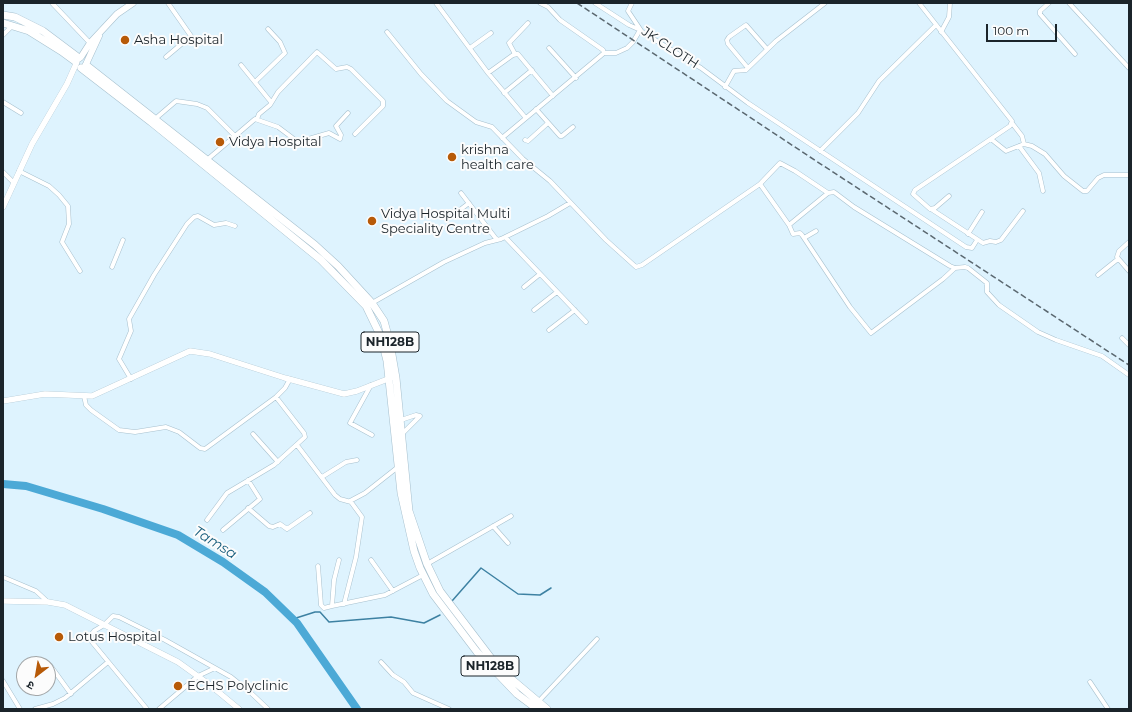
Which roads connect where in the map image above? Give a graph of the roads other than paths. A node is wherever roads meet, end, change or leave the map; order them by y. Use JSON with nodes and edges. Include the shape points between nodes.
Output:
{"nodes":[{"id":1,"x":52,"y":3,"type":"edge"},
{"id":2,"x":132,"y":3,"type":"edge"},
{"id":3,"x":168,"y":3,"type":"edge"},
{"id":4,"x":436,"y":3,"type":"edge"},
{"id":5,"x":540,"y":3,"type":"edge"},
{"id":6,"x":595,"y":3,"type":"edge"},
{"id":7,"x":632,"y":3,"type":"edge"},
{"id":8,"x":825,"y":3,"type":"edge"},
{"id":9,"x":920,"y":3,"type":"edge"},
{"id":10,"x":950,"y":3,"type":"edge"},
{"id":11,"x":1049,"y":3,"type":"edge"},
{"id":12,"x":1069,"y":3,"type":"edge"},
{"id":13,"x":3,"y":15,"type":"edge"},
{"id":14,"x":3,"y":23,"type":"edge"},
{"id":15,"x":528,"y":23,"type":"dead end"},
{"id":16,"x":13,"y":25,"type":"junction"},
{"id":17,"x":936,"y":25,"type":"junction"},
{"id":18,"x":639,"y":29,"type":"junction"},
{"id":19,"x":268,"y":30,"type":"dead end"},
{"id":20,"x":102,"y":31,"type":"junction"},
{"id":21,"x":387,"y":32,"type":"dead end"},
{"id":22,"x":941,"y":32,"type":"junction"},
{"id":23,"x":491,"y":33,"type":"dead end"},
{"id":24,"x":3,"y":35,"type":"edge"},
{"id":25,"x":90,"y":43,"type":"junction"},
{"id":26,"x":470,"y":48,"type":"junction"},
{"id":27,"x":549,"y":48,"type":"dead end"},
{"id":28,"x":768,"y":49,"type":"junction"},
{"id":29,"x":604,"y":53,"type":"junction"},
{"id":30,"x":515,"y":54,"type":"junction"},
{"id":31,"x":1075,"y":54,"type":"dead end"},
{"id":32,"x":166,"y":57,"type":"dead end"},
{"id":33,"x":81,"y":63,"type":"junction"},
{"id":34,"x":241,"y":65,"type":"dead end"},
{"id":35,"x":748,"y":68,"type":"junction"},
{"id":36,"x":1129,"y":68,"type":"edge"},
{"id":37,"x":532,"y":70,"type":"junction"},
{"id":38,"x":488,"y":73,"type":"junction"},
{"id":39,"x":576,"y":78,"type":"junction"},
{"id":40,"x":255,"y":82,"type":"junction"},
{"id":41,"x":725,"y":87,"type":"junction"},
{"id":42,"x":504,"y":93,"type":"junction"},
{"id":43,"x":554,"y":96,"type":"junction"},
{"id":44,"x":3,"y":102,"type":"edge"},
{"id":45,"x":271,"y":102,"type":"junction"},
{"id":46,"x":536,"y":109,"type":"junction"},
{"id":47,"x":21,"y":113,"type":"dead end"},
{"id":48,"x":348,"y":113,"type":"dead end"},
{"id":49,"x":525,"y":117,"type":"junction"},
{"id":50,"x":155,"y":118,"type":"junction"},
{"id":51,"x":257,"y":118,"type":"junction"},
{"id":52,"x":548,"y":123,"type":"junction"},
{"id":53,"x":1012,"y":123,"type":"junction"},
{"id":54,"x":573,"y":127,"type":"dead end"},
{"id":55,"x":355,"y":134,"type":"dead end"},
{"id":56,"x":235,"y":136,"type":"junction"},
{"id":57,"x":502,"y":138,"type":"junction"},
{"id":58,"x":991,"y":139,"type":"junction"},
{"id":59,"x":525,"y":140,"type":"dead end"},
{"id":60,"x":1024,"y":144,"type":"junction"},
{"id":61,"x":1018,"y":146,"type":"junction"},
{"id":62,"x":820,"y":151,"type":"junction"},
{"id":63,"x":208,"y":159,"type":"junction"},
{"id":64,"x":19,"y":171,"type":"junction"},
{"id":65,"x":3,"y":172,"type":"edge"},
{"id":66,"x":1129,"y":175,"type":"edge"},
{"id":67,"x":14,"y":183,"type":"junction"},
{"id":68,"x":760,"y":184,"type":"junction"},
{"id":69,"x":1043,"y":191,"type":"dead end"},
{"id":70,"x":461,"y":193,"type":"dead end"},
{"id":71,"x":828,"y":193,"type":"junction"},
{"id":72,"x":949,"y":196,"type":"dead end"},
{"id":73,"x":570,"y":202,"type":"junction"},
{"id":74,"x":469,"y":203,"type":"junction"},
{"id":75,"x":3,"y":207,"type":"edge"},
{"id":76,"x":931,"y":209,"type":"junction"},
{"id":77,"x":1024,"y":211,"type":"dead end"},
{"id":78,"x":982,"y":212,"type":"dead end"},
{"id":79,"x":452,"y":216,"type":"dead end"},
{"id":80,"x":235,"y":226,"type":"dead end"},
{"id":81,"x":789,"y":226,"type":"junction"},
{"id":82,"x":816,"y":230,"type":"dead end"},
{"id":83,"x":968,"y":234,"type":"junction"},
{"id":84,"x":505,"y":237,"type":"junction"},
{"id":85,"x":804,"y":238,"type":"junction"},
{"id":86,"x":123,"y":240,"type":"dead end"},
{"id":87,"x":497,"y":240,"type":"junction"},
{"id":88,"x":977,"y":240,"type":"junction"},
{"id":89,"x":1129,"y":242,"type":"edge"},
{"id":90,"x":1118,"y":259,"type":"junction"},
{"id":91,"x":112,"y":267,"type":"dead end"},
{"id":92,"x":955,"y":268,"type":"junction"},
{"id":93,"x":80,"y":270,"type":"dead end"},
{"id":94,"x":1129,"y":271,"type":"edge"},
{"id":95,"x":540,"y":274,"type":"junction"},
{"id":96,"x":1098,"y":274,"type":"dead end"},
{"id":97,"x":524,"y":287,"type":"dead end"},
{"id":98,"x":557,"y":292,"type":"junction"},
{"id":99,"x":372,"y":303,"type":"junction"},
{"id":100,"x":534,"y":310,"type":"dead end"},
{"id":101,"x":575,"y":310,"type":"junction"},
{"id":102,"x":586,"y":322,"type":"dead end"},
{"id":103,"x":549,"y":330,"type":"dead end"},
{"id":104,"x":1122,"y":338,"type":"dead end"},
{"id":105,"x":1129,"y":344,"type":"edge"},
{"id":106,"x":1129,"y":375,"type":"edge"},
{"id":107,"x":392,"y":377,"type":"junction"},
{"id":108,"x":131,"y":379,"type":"junction"},
{"id":109,"x":290,"y":379,"type":"junction"},
{"id":110,"x":372,"y":384,"type":"junction"},
{"id":111,"x":84,"y":396,"type":"junction"},
{"id":112,"x":276,"y":397,"type":"junction"},
{"id":113,"x":3,"y":401,"type":"edge"},
{"id":114,"x":401,"y":420,"type":"junction"},
{"id":115,"x":253,"y":434,"type":"dead end"},
{"id":116,"x":402,"y":434,"type":"junction"},
{"id":117,"x":372,"y":435,"type":"dead end"},
{"id":118,"x":297,"y":445,"type":"junction"},
{"id":119,"x":357,"y":460,"type":"dead end"},
{"id":120,"x":278,"y":462,"type":"junction"},
{"id":121,"x":398,"y":467,"type":"junction"},
{"id":122,"x":322,"y":477,"type":"junction"},
{"id":123,"x":248,"y":480,"type":"junction"},
{"id":124,"x":350,"y":501,"type":"junction"},
{"id":125,"x":248,"y":508,"type":"junction"},
{"id":126,"x":310,"y":513,"type":"dead end"},
{"id":127,"x":511,"y":516,"type":"dead end"},
{"id":128,"x":207,"y":520,"type":"dead end"},
{"id":129,"x":493,"y":526,"type":"junction"},
{"id":130,"x":223,"y":530,"type":"dead end"},
{"id":131,"x":508,"y":543,"type":"dead end"},
{"id":132,"x":339,"y":560,"type":"dead end"},
{"id":133,"x":371,"y":560,"type":"dead end"},
{"id":134,"x":427,"y":564,"type":"junction"},
{"id":135,"x":318,"y":566,"type":"dead end"},
{"id":136,"x":423,"y":574,"type":"junction"},
{"id":137,"x":3,"y":577,"type":"edge"},
{"id":138,"x":393,"y":591,"type":"junction"},
{"id":139,"x":3,"y":601,"type":"edge"},
{"id":140,"x":48,"y":602,"type":"junction"},
{"id":141,"x":344,"y":604,"type":"junction"},
{"id":142,"x":332,"y":606,"type":"junction"},
{"id":143,"x":104,"y":625,"type":"junction"},
{"id":144,"x":597,"y":639,"type":"dead end"},
{"id":145,"x":108,"y":662,"type":"junction"},
{"id":146,"x":381,"y":662,"type":"dead end"},
{"id":147,"x":215,"y":668,"type":"junction"},
{"id":148,"x":56,"y":674,"type":"edge"},
{"id":149,"x":198,"y":676,"type":"junction"},
{"id":150,"x":3,"y":681,"type":"edge"},
{"id":151,"x":1090,"y":682,"type":"dead end"},
{"id":152,"x":70,"y":694,"type":"junction"},
{"id":153,"x":537,"y":706,"type":"edge"},
{"id":154,"x":20,"y":709,"type":"edge"},
{"id":155,"x":35,"y":709,"type":"edge"},
{"id":156,"x":147,"y":709,"type":"edge"},
{"id":157,"x":159,"y":709,"type":"edge"},
{"id":158,"x":239,"y":709,"type":"edge"},
{"id":159,"x":268,"y":709,"type":"edge"},
{"id":160,"x":449,"y":709,"type":"edge"},
{"id":161,"x":547,"y":709,"type":"edge"},
{"id":162,"x":1108,"y":709,"type":"edge"}],
"edges":[{"from":1,"to":25,"type":"street"},
{"from":2,"to":20,"type":"main road","via":[[117,14]]},
{"from":3,"to":32,"type":"street","via":[[191,36]]},
{"from":4,"to":26,"type":"street"},
{"from":5,"to":29,"type":"street"},
{"from":6,"to":18,"type":"street"},
{"from":7,"to":18,"type":"street","name":"JK CLOTH","via":[[628,11]]},
{"from":8,"to":28,"type":"street"},
{"from":9,"to":17,"type":"street"},
{"from":10,"to":22,"type":"street","via":[[949,17]]},
{"from":11,"to":31,"type":"street","via":[[1040,14]]},
{"from":12,"to":36,"type":"street"},
{"from":13,"to":33,"type":"highway","via":[[15,17],[43,31]]},
{"from":14,"to":16,"type":"highway"},
{"from":15,"to":30,"type":"street","via":[[509,43]]},
{"from":16,"to":24,"type":"street"},
{"from":16,"to":33,"type":"highway","via":[[42,38]]},
{"from":17,"to":22,"type":"street"},
{"from":17,"to":62,"type":"street","via":[[879,80],[858,113]]},
{"from":18,"to":29,"type":"street","via":[[634,42],[627,48],[616,53]]},
{"from":18,"to":41,"type":"street","name":"JK CLOTH","via":[[708,73]]},
{"from":19,"to":40,"type":"street","via":[[285,51],[282,57]]},
{"from":20,"to":25,"type":"main road"},
{"from":20,"to":33,"type":"main road"},
{"from":21,"to":57,"type":"street","via":[[447,101],[476,122],[492,127]]},
{"from":22,"to":53,"type":"street"},
{"from":23,"to":26,"type":"street"},
{"from":25,"to":33,"type":"main road"},
{"from":26,"to":38,"type":"street"},
{"from":27,"to":39,"type":"street"},
{"from":28,"to":35,"type":"street"},
{"from":28,"to":35,"type":"street","via":[[746,25],[728,37],[728,44]]},
{"from":29,"to":39,"type":"street"},
{"from":30,"to":37,"type":"street","via":[[521,56]]},
{"from":30,"to":38,"type":"street"},
{"from":33,"to":50,"type":"highway","number":"NH128B"},
{"from":33,"to":64,"type":"street","via":[[32,144]]},
{"from":33,"to":107,"type":"highway","number":"NH128B","via":[[337,275],[366,306],[374,319]]},
{"from":34,"to":40,"type":"street"},
{"from":35,"to":41,"type":"street","via":[[734,71]]},
{"from":37,"to":42,"type":"street"},
{"from":37,"to":43,"type":"street"},
{"from":38,"to":42,"type":"street"},
{"from":39,"to":43,"type":"street"},
{"from":40,"to":45,"type":"street"},
{"from":41,"to":62,"type":"street","name":"JK CLOTH"},
{"from":42,"to":49,"type":"street"},
{"from":43,"to":46,"type":"street"},
{"from":44,"to":47,"type":"street"},
{"from":45,"to":51,"type":"street"},
{"from":45,"to":55,"type":"street","via":[[315,53],[318,53],[336,69],[351,69],[383,102],[383,106]]},
{"from":46,"to":49,"type":"street"},
{"from":46,"to":52,"type":"street"},
{"from":48,"to":51,"type":"street","via":[[336,126],[341,138],[329,133],[298,142],[278,127]]},
{"from":49,"to":57,"type":"street"},
{"from":50,"to":56,"type":"street","via":[[176,101],[197,104],[207,108]]},
{"from":50,"to":63,"type":"highway","number":"NH128B"},
{"from":51,"to":56,"type":"street"},
{"from":52,"to":54,"type":"street","via":[[561,136]]},
{"from":52,"to":59,"type":"street","via":[[528,141]]},
{"from":53,"to":58,"type":"street"},
{"from":53,"to":60,"type":"street","via":[[1022,136]]},
{"from":56,"to":63,"type":"street"},
{"from":57,"to":73,"type":"street"},
{"from":58,"to":61,"type":"street","via":[[1006,151]]},
{"from":58,"to":76,"type":"street","via":[[913,192],[913,196]]},
{"from":60,"to":61,"type":"street"},
{"from":60,"to":66,"type":"street","via":[[1042,152],[1064,176],[1083,191],[1087,191],[1104,175]]},
{"from":61,"to":69,"type":"street","via":[[1039,173]]},
{"from":62,"to":88,"type":"street","name":"JK CLOTH","via":[[966,247],[972,248]]},
{"from":63,"to":99,"type":"highway","number":"NH128B","via":[[315,245]]},
{"from":64,"to":67,"type":"street"},
{"from":64,"to":93,"type":"street","via":[[50,186],[68,206],[69,224],[62,242]]},
{"from":65,"to":67,"type":"street"},
{"from":67,"to":75,"type":"street"},
{"from":68,"to":71,"type":"street","via":[[778,164],[783,164]]},
{"from":68,"to":73,"type":"street","via":[[636,267]]},
{"from":68,"to":81,"type":"street"},
{"from":70,"to":74,"type":"street"},
{"from":71,"to":81,"type":"street"},
{"from":71,"to":92,"type":"street","via":[[834,192],[854,207]]},
{"from":72,"to":76,"type":"street"},
{"from":73,"to":84,"type":"street","via":[[556,212]]},
{"from":74,"to":79,"type":"street"},
{"from":74,"to":87,"type":"street"},
{"from":76,"to":83,"type":"street"},
{"from":77,"to":88,"type":"street","via":[[998,242],[983,243]]},
{"from":78,"to":83,"type":"street"},
{"from":80,"to":108,"type":"street","via":[[226,223],[214,225],[198,216],[194,217],[156,270],[129,319],[131,331],[119,360]]},
{"from":81,"to":85,"type":"street","via":[[792,233],[800,233]]},
{"from":82,"to":85,"type":"street"},
{"from":83,"to":88,"type":"street"},
{"from":84,"to":87,"type":"street"},
{"from":84,"to":95,"type":"street"},
{"from":85,"to":92,"type":"street","via":[[850,307],[871,333]]},
{"from":86,"to":91,"type":"street"},
{"from":87,"to":99,"type":"street","via":[[444,262]]},
{"from":89,"to":90,"type":"street","via":[[1117,253]]},
{"from":90,"to":94,"type":"street"},
{"from":90,"to":96,"type":"street"},
{"from":92,"to":106,"type":"street","via":[[965,266],[983,279],[987,283],[988,295],[1038,332],[1102,356]]},
{"from":95,"to":97,"type":"street"},
{"from":95,"to":98,"type":"street"},
{"from":98,"to":100,"type":"street"},
{"from":98,"to":101,"type":"street"},
{"from":99,"to":107,"type":"highway","number":"NH128B","via":[[384,321],[390,343]]},
{"from":101,"to":102,"type":"street"},
{"from":101,"to":103,"type":"street"},
{"from":104,"to":105,"type":"street"},
{"from":107,"to":110,"type":"street"},
{"from":107,"to":114,"type":"highway","number":"NH128B"},
{"from":107,"to":121,"type":"highway","number":"NH128B"},
{"from":108,"to":109,"type":"street","via":[[185,353],[197,351]]},
{"from":108,"to":111,"type":"street","via":[[92,396]]},
{"from":109,"to":110,"type":"street","via":[[344,394]]},
{"from":109,"to":112,"type":"street"},
{"from":110,"to":117,"type":"street","via":[[350,424]]},
{"from":111,"to":112,"type":"street","via":[[86,405],[91,410],[119,430],[134,432],[166,427],[203,449],[208,448]]},
{"from":111,"to":113,"type":"street","via":[[45,394]]},
{"from":112,"to":118,"type":"street","via":[[305,435]]},
{"from":114,"to":116,"type":"highway","number":"NH128B"},
{"from":114,"to":116,"type":"street","via":[[420,416]]},
{"from":115,"to":120,"type":"street"},
{"from":116,"to":134,"type":"highway","number":"NH128B","via":[[410,511]]},
{"from":118,"to":120,"type":"street"},
{"from":118,"to":122,"type":"street"},
{"from":119,"to":122,"type":"street","via":[[346,462]]},
{"from":120,"to":123,"type":"street"},
{"from":121,"to":124,"type":"street","via":[[365,493]]},
{"from":121,"to":136,"type":"highway","number":"NH128B","via":[[404,509]]},
{"from":122,"to":124,"type":"street","via":[[338,498]]},
{"from":123,"to":125,"type":"street","via":[[260,498]]},
{"from":123,"to":128,"type":"street","via":[[224,496]]},
{"from":124,"to":141,"type":"street","via":[[362,519]]},
{"from":125,"to":126,"type":"street","via":[[269,526],[280,524],[287,529]]},
{"from":125,"to":130,"type":"street"},
{"from":127,"to":129,"type":"street"},
{"from":129,"to":131,"type":"street"},
{"from":129,"to":134,"type":"street"},
{"from":132,"to":142,"type":"street"},
{"from":133,"to":138,"type":"street"},
{"from":134,"to":153,"type":"highway","number":"NH128B","via":[[440,590],[491,658]]},
{"from":135,"to":142,"type":"street","via":[[321,605],[324,608]]},
{"from":136,"to":138,"type":"street"},
{"from":136,"to":153,"type":"highway","number":"NH128B","via":[[439,603],[477,652],[517,694]]},
{"from":137,"to":140,"type":"street","via":[[36,591]]},
{"from":138,"to":141,"type":"street","via":[[380,597]]},
{"from":139,"to":140,"type":"street"},
{"from":140,"to":143,"type":"street","via":[[65,606]]},
{"from":141,"to":142,"type":"street"},
{"from":143,"to":145,"type":"street","via":[[96,629],[91,638]]},
{"from":143,"to":147,"type":"street","via":[[112,616],[119,617]]},
{"from":143,"to":149,"type":"street","via":[[178,662]]},
{"from":144,"to":153,"type":"street"},
{"from":145,"to":152,"type":"street"},
{"from":145,"to":156,"type":"street"},
{"from":146,"to":160,"type":"street","via":[[392,675],[402,680],[413,694]]},
{"from":147,"to":149,"type":"street"},
{"from":147,"to":159,"type":"street","via":[[245,688]]},
{"from":148,"to":152,"type":"street"},
{"from":149,"to":157,"type":"street"},
{"from":149,"to":158,"type":"street"},
{"from":150,"to":154,"type":"street"},
{"from":151,"to":162,"type":"street"},
{"from":152,"to":155,"type":"street"},
{"from":153,"to":161,"type":"highway","number":"NH128B"}]}
